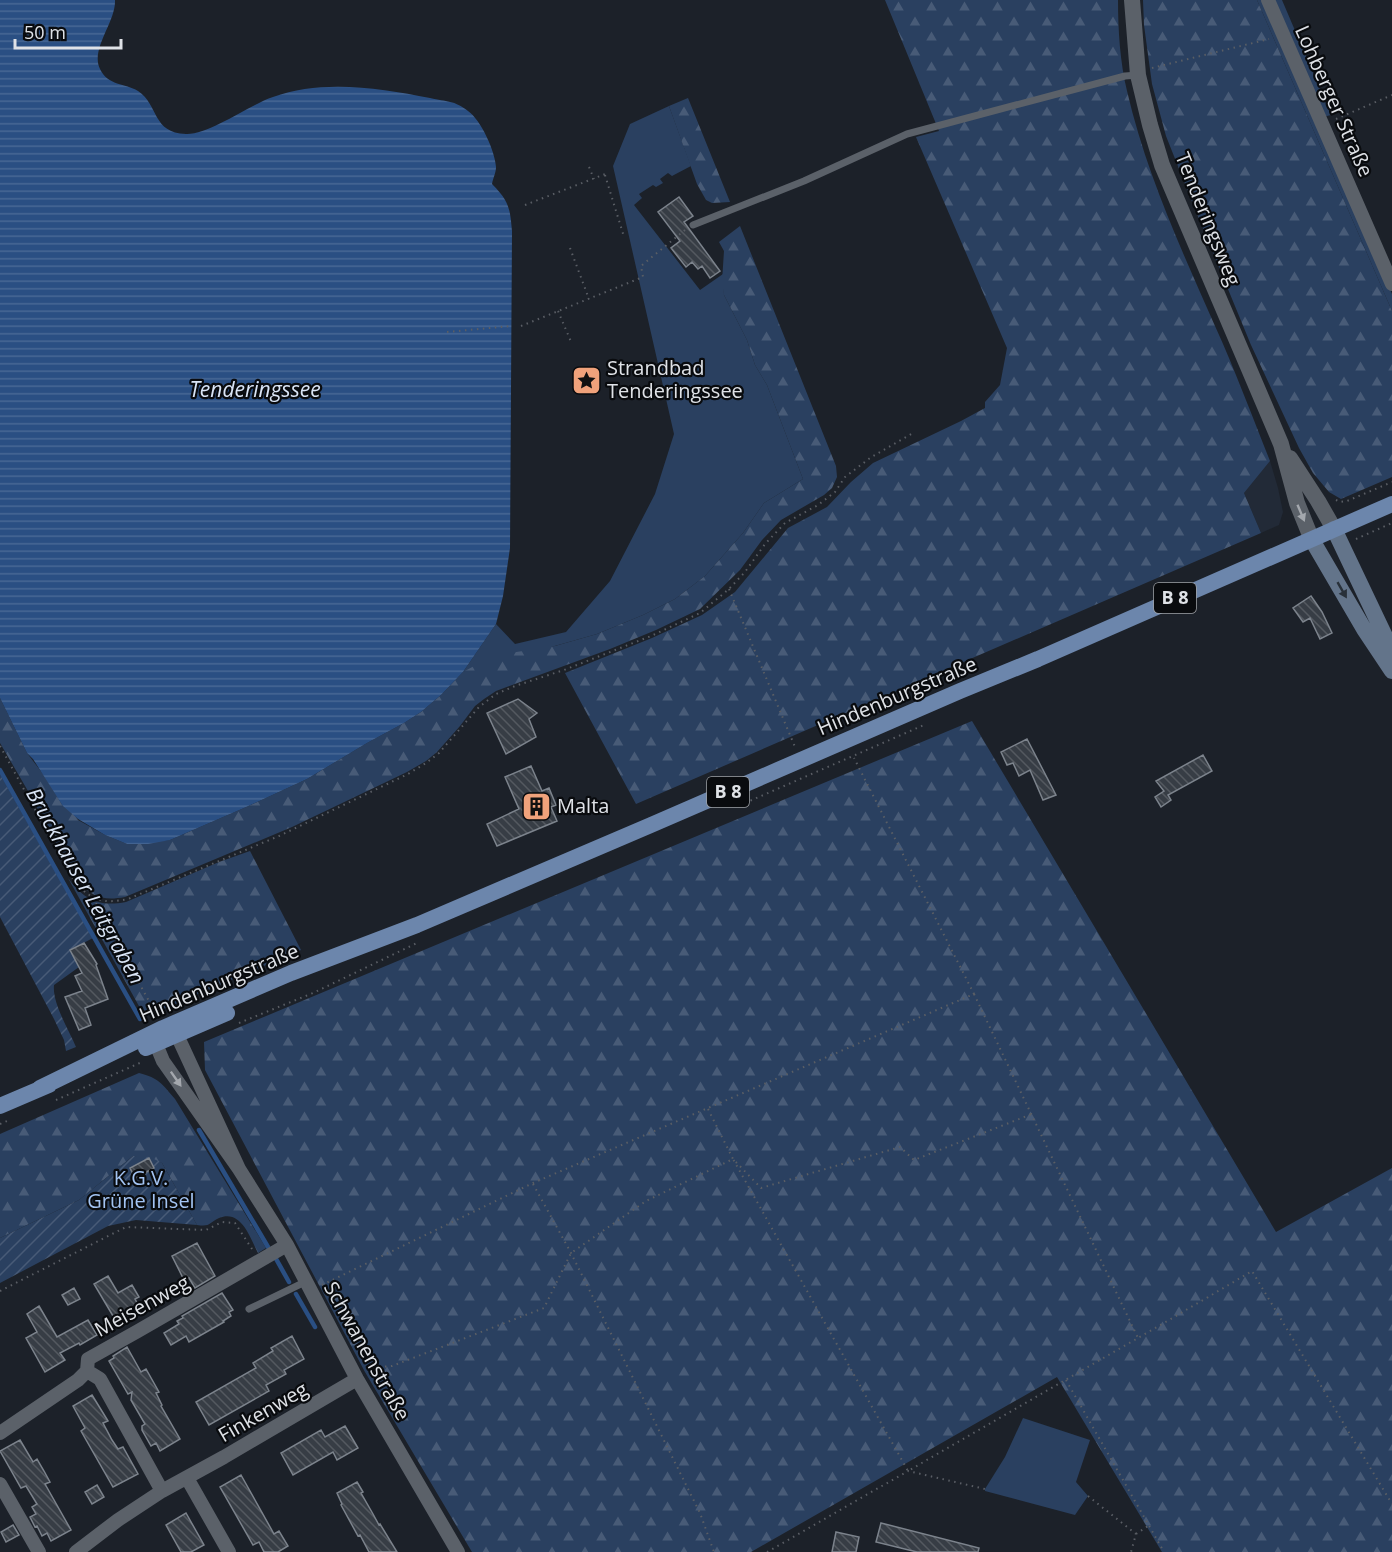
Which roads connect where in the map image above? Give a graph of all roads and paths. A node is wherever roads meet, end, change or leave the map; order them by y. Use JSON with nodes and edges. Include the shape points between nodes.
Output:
{"nodes":[{"id":1,"x":1132,"y":0,"type":"edge"},
{"id":2,"x":1268,"y":0,"type":"edge"},
{"id":3,"x":1283,"y":34,"type":"junction"},
{"id":4,"x":1138,"y":75,"type":"junction"},
{"id":5,"x":1392,"y":95,"type":"edge"},
{"id":6,"x":1323,"y":125,"type":"junction"},
{"id":7,"x":589,"y":167,"type":"dead end"},
{"id":8,"x":594,"y":179,"type":"junction"},
{"id":9,"x":525,"y":205,"type":"dead end"},
{"id":10,"x":693,"y":225,"type":"joint"},
{"id":11,"x":624,"y":237,"type":"dead end"},
{"id":12,"x":570,"y":248,"type":"dead end"},
{"id":13,"x":1392,"y":284,"type":"edge"},
{"id":14,"x":589,"y":299,"type":"junction"},
{"id":15,"x":558,"y":311,"type":"junction"},
{"id":16,"x":511,"y":326,"type":"dead end"},
{"id":17,"x":521,"y":326,"type":"dead end"},
{"id":18,"x":447,"y":332,"type":"dead end"},
{"id":19,"x":572,"y":344,"type":"dead end"},
{"id":20,"x":913,"y":433,"type":"dead end"},
{"id":21,"x":1281,"y":444,"type":"junction"},
{"id":22,"x":1392,"y":482,"type":"edge"},
{"id":23,"x":1347,"y":501,"type":"dead end"},
{"id":24,"x":1392,"y":504,"type":"edge"},
{"id":25,"x":1392,"y":523,"type":"edge"},
{"id":26,"x":1334,"y":529,"type":"junction"},
{"id":27,"x":1362,"y":536,"type":"dead end"},
{"id":28,"x":1312,"y":540,"type":"junction"},
{"id":29,"x":729,"y":589,"type":"junction"},
{"id":30,"x":1392,"y":651,"type":"edge"},
{"id":31,"x":1392,"y":671,"type":"edge"},
{"id":32,"x":846,"y":741,"type":"junction"},
{"id":33,"x":0,"y":746,"type":"edge"},
{"id":34,"x":801,"y":760,"type":"junction"},
{"id":35,"x":93,"y":898,"type":"junction"},
{"id":36,"x":974,"y":994,"type":"junction"},
{"id":37,"x":170,"y":1032,"type":"junction"},
{"id":38,"x":156,"y":1044,"type":"junction"},
{"id":39,"x":40,"y":1088,"type":"junction"},
{"id":40,"x":0,"y":1106,"type":"edge"},
{"id":41,"x":708,"y":1109,"type":"junction"},
{"id":42,"x":1032,"y":1114,"type":"junction"},
{"id":43,"x":733,"y":1159,"type":"junction"},
{"id":44,"x":239,"y":1169,"type":"junction"},
{"id":45,"x":533,"y":1184,"type":"junction"},
{"id":46,"x":287,"y":1245,"type":"junction"},
{"id":47,"x":571,"y":1253,"type":"junction"},
{"id":48,"x":261,"y":1261,"type":"junction"},
{"id":49,"x":309,"y":1285,"type":"junction"},
{"id":50,"x":0,"y":1291,"type":"edge"},
{"id":51,"x":249,"y":1309,"type":"dead end"},
{"id":52,"x":1138,"y":1339,"type":"junction"},
{"id":53,"x":87,"y":1371,"type":"junction"},
{"id":54,"x":357,"y":1379,"type":"junction"},
{"id":55,"x":1065,"y":1379,"type":"junction"},
{"id":56,"x":0,"y":1433,"type":"edge"},
{"id":57,"x":908,"y":1471,"type":"junction"},
{"id":58,"x":187,"y":1478,"type":"junction"},
{"id":59,"x":0,"y":1484,"type":"edge"},
{"id":60,"x":985,"y":1489,"type":"dead end"},
{"id":61,"x":162,"y":1491,"type":"junction"},
{"id":62,"x":1088,"y":1496,"type":"dead end"},
{"id":63,"x":1392,"y":1504,"type":"edge"},
{"id":64,"x":1148,"y":1526,"type":"junction"},
{"id":65,"x":1136,"y":1534,"type":"junction"},
{"id":66,"x":39,"y":1552,"type":"edge"},
{"id":67,"x":76,"y":1552,"type":"edge"},
{"id":68,"x":229,"y":1552,"type":"edge"},
{"id":69,"x":458,"y":1552,"type":"edge"},
{"id":70,"x":714,"y":1552,"type":"edge"},
{"id":71,"x":767,"y":1552,"type":"edge"},
{"id":72,"x":1131,"y":1552,"type":"edge"},
{"id":73,"x":1164,"y":1552,"type":"edge"}],
"edges":[{"from":1,"to":4,"type":"street","name":"Tenderingsweg"},
{"from":2,"to":3,"type":"street","name":"Lohberger Straße"},
{"from":3,"to":4,"type":"path"},
{"from":3,"to":6,"type":"street","name":"Lohberger Straße"},
{"from":4,"to":10,"type":"lane","via":[[907,134]]},
{"from":4,"to":21,"type":"street","name":"Tenderingsweg","via":[[1162,165]]},
{"from":5,"to":6,"type":"path"},
{"from":6,"to":13,"type":"street","name":"Lohberger Straße"},
{"from":7,"to":8,"type":"path"},
{"from":8,"to":9,"type":"path"},
{"from":8,"to":11,"type":"path","via":[[607,174]]},
{"from":10,"to":14,"type":"path","via":[[641,266],[643,277]]},
{"from":12,"to":14,"type":"path"},
{"from":14,"to":15,"type":"path"},
{"from":15,"to":17,"type":"path"},
{"from":15,"to":19,"type":"path"},
{"from":16,"to":18,"type":"path"},
{"from":20,"to":29,"type":"path","via":[[870,458],[818,505],[784,523]]},
{"from":21,"to":26,"type":"street","name":"Tenderingsweg"},
{"from":21,"to":28,"type":"street","name":"Tenderingsweg","one_way":true},
{"from":22,"to":23,"type":"path"},
{"from":24,"to":26,"type":"main road","name":"Hindenburgstraße","number":"B 8"},
{"from":25,"to":27,"type":"path"},
{"from":26,"to":28,"type":"main road","name":"Hindenburgstraße","number":"B 8"},
{"from":26,"to":30,"type":"main road"},
{"from":28,"to":31,"type":"main road","one_way":true},
{"from":28,"to":32,"type":"main road","name":"Hindenburgstraße","number":"B 8"},
{"from":29,"to":34,"type":"path"},
{"from":29,"to":35,"type":"path","via":[[700,613],[651,636],[496,694],[479,707],[439,753],[408,774],[279,836],[128,899],[114,902]]},
{"from":32,"to":34,"type":"main road","name":"Hindenburgstraße","number":"B 8"},
{"from":32,"to":36,"type":"path"},
{"from":33,"to":35,"type":"path","via":[[67,870]]},
{"from":34,"to":37,"type":"main road","name":"Hindenburgstraße","number":"B 8","via":[[417,925],[291,973]]},
{"from":35,"to":37,"type":"path"},
{"from":36,"to":41,"type":"path"},
{"from":36,"to":42,"type":"path"},
{"from":37,"to":38,"type":"main road","name":"Hindenburgstraße","number":"B 8"},
{"from":37,"to":39,"type":"main road","name":"Hindenburgstraße","number":"B 8"},
{"from":37,"to":44,"type":"street","name":"Schwanenstraße"},
{"from":38,"to":39,"type":"main road","name":"Hindenburgstraße","number":"B 8"},
{"from":38,"to":44,"type":"street","name":"Schwanenstraße","one_way":true},
{"from":39,"to":40,"type":"main road","name":"Hindenburgstraße","number":"B 8"},
{"from":41,"to":43,"type":"path"},
{"from":41,"to":45,"type":"path"},
{"from":42,"to":43,"type":"path","via":[[914,1160],[900,1147],[760,1188]]},
{"from":42,"to":52,"type":"path"},
{"from":43,"to":47,"type":"path","via":[[646,1202]]},
{"from":43,"to":57,"type":"path"},
{"from":44,"to":46,"type":"street","name":"Schwanenstraße"},
{"from":45,"to":47,"type":"path"},
{"from":45,"to":49,"type":"path"},
{"from":46,"to":48,"type":"street","name":"Meisenweg"},
{"from":46,"to":49,"type":"street","name":"Schwanenstraße"},
{"from":47,"to":54,"type":"path","via":[[544,1308],[392,1366],[365,1368]]},
{"from":47,"to":70,"type":"path","via":[[700,1513]]},
{"from":48,"to":50,"type":"path","via":[[235,1223],[222,1222],[206,1230],[126,1227]]},
{"from":48,"to":53,"type":"street","name":"Meisenweg","via":[[88,1359]]},
{"from":49,"to":51,"type":"lane"},
{"from":49,"to":54,"type":"street","name":"Schwanenstraße"},
{"from":52,"to":55,"type":"path"},
{"from":52,"to":63,"type":"path","via":[[1252,1271]]},
{"from":53,"to":56,"type":"street","name":"Meisenweg"},
{"from":53,"to":61,"type":"street","via":[[100,1378]]},
{"from":54,"to":58,"type":"street","name":"Finkenweg"},
{"from":54,"to":69,"type":"street","name":"Schwanenstraße"},
{"from":55,"to":57,"type":"path"},
{"from":55,"to":64,"type":"path"},
{"from":57,"to":60,"type":"path"},
{"from":57,"to":71,"type":"path"},
{"from":58,"to":61,"type":"street","name":"Finkenweg"},
{"from":58,"to":68,"type":"street"},
{"from":59,"to":66,"type":"street"},
{"from":61,"to":67,"type":"street","name":"Finkenweg"},
{"from":62,"to":65,"type":"path"},
{"from":64,"to":65,"type":"path"},
{"from":64,"to":73,"type":"path"},
{"from":65,"to":72,"type":"path"}]}
